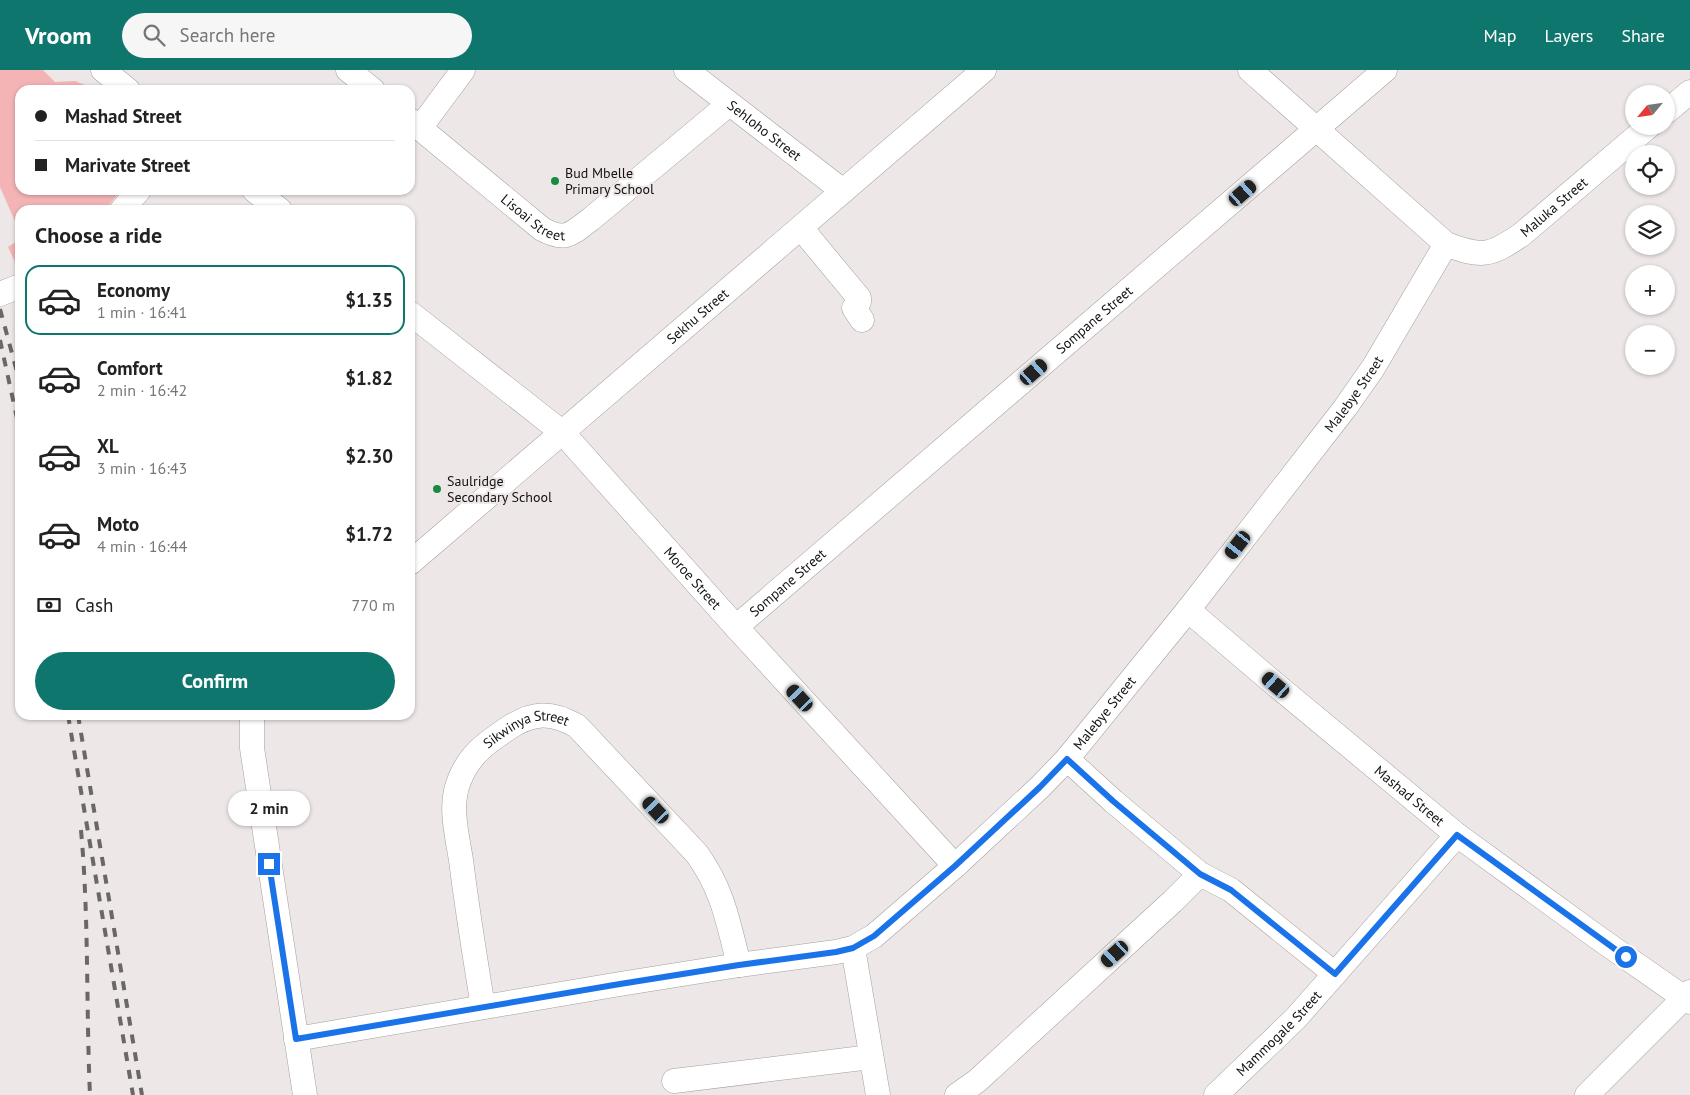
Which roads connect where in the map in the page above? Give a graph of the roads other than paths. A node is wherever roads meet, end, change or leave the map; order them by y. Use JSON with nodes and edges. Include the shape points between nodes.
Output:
{"nodes":[{"id":1,"x":103,"y":70,"type":"edge"},
{"id":2,"x":348,"y":70,"type":"edge"},
{"id":3,"x":464,"y":70,"type":"edge"},
{"id":4,"x":686,"y":70,"type":"edge"},
{"id":5,"x":984,"y":70,"type":"edge"},
{"id":6,"x":1250,"y":70,"type":"edge"},
{"id":7,"x":1385,"y":70,"type":"edge"},
{"id":8,"x":122,"y":85,"type":"edge"},
{"id":9,"x":367,"y":85,"type":"edge"},
{"id":10,"x":1690,"y":92,"type":"edge"},
{"id":11,"x":729,"y":104,"type":"junction"},
{"id":12,"x":1675,"y":104,"type":"edge"},
{"id":13,"x":415,"y":124,"type":"edge"},
{"id":14,"x":1318,"y":129,"type":"junction"},
{"id":15,"x":1638,"y":135,"type":"edge"},
{"id":16,"x":843,"y":191,"type":"junction"},
{"id":17,"x":135,"y":195,"type":"edge"},
{"id":18,"x":126,"y":205,"type":"edge"},
{"id":19,"x":801,"y":228,"type":"junction"},
{"id":20,"x":1446,"y":244,"type":"junction"},
{"id":21,"x":415,"y":317,"type":"edge"},
{"id":22,"x":862,"y":320,"type":"dead end"},
{"id":23,"x":563,"y":433,"type":"junction"},
{"id":24,"x":415,"y":559,"type":"edge"},
{"id":25,"x":1188,"y":610,"type":"junction"},
{"id":26,"x":736,"y":627,"type":"junction"},
{"id":27,"x":252,"y":720,"type":"edge"},
{"id":28,"x":1067,"y":759,"type":"junction"},
{"id":29,"x":1457,"y":835,"type":"junction"},
{"id":30,"x":955,"y":866,"type":"junction"},
{"id":31,"x":1200,"y":874,"type":"junction"},
{"id":32,"x":853,"y":948,"type":"junction"},
{"id":33,"x":739,"y":965,"type":"junction"},
{"id":34,"x":1335,"y":974,"type":"junction"},
{"id":35,"x":1688,"y":998,"type":"edge"},
{"id":36,"x":483,"y":1007,"type":"junction"},
{"id":37,"x":296,"y":1039,"type":"junction"},
{"id":38,"x":871,"y":1057,"type":"junction"},
{"id":39,"x":674,"y":1081,"type":"dead end"},
{"id":40,"x":305,"y":1095,"type":"edge"},
{"id":41,"x":878,"y":1095,"type":"edge"},
{"id":42,"x":957,"y":1095,"type":"edge"},
{"id":43,"x":1216,"y":1095,"type":"edge"},
{"id":44,"x":1587,"y":1095,"type":"edge"}],
"edges":[{"from":1,"to":8,"type":"street"},
{"from":2,"to":9,"type":"street"},
{"from":3,"to":13,"type":"street"},
{"from":4,"to":11,"type":"street","name":"Sehloho Street"},
{"from":5,"to":16,"type":"street","name":"Sekhu Street"},
{"from":6,"to":14,"type":"street"},
{"from":7,"to":14,"type":"street","name":"Sompane Street"},
{"from":10,"to":12,"type":"street"},
{"from":11,"to":13,"type":"street","name":"Lisoai Street","via":[[590,219],[562,236],[542,228]]},
{"from":11,"to":16,"type":"street","name":"Sehloho Street"},
{"from":14,"to":20,"type":"street"},
{"from":14,"to":26,"type":"street","name":"Sompane Street"},
{"from":15,"to":20,"type":"street","name":"Maluka Street","via":[[1503,248],[1487,254],[1474,254]]},
{"from":16,"to":19,"type":"street","name":"Sekhu Street"},
{"from":17,"to":18,"type":"street"},
{"from":19,"to":22,"type":"street","via":[[859,298],[854,308]]},
{"from":19,"to":23,"type":"street","name":"Sekhu Street"},
{"from":20,"to":25,"type":"street","name":"Malebye Street","via":[[1373,368],[1345,408]]},
{"from":21,"to":23,"type":"street","name":"Moroe Street"},
{"from":23,"to":24,"type":"street","name":"Sekhu Street"},
{"from":23,"to":26,"type":"street","name":"Moroe Street"},
{"from":25,"to":28,"type":"street","name":"Malebye Street"},
{"from":25,"to":29,"type":"street","name":"Mashad Street"},
{"from":26,"to":30,"type":"street","name":"Moroe Street"},
{"from":27,"to":37,"type":"street","via":[[252,748]]},
{"from":28,"to":30,"type":"street","name":"Malebye Street"},
{"from":28,"to":31,"type":"street"},
{"from":29,"to":34,"type":"street","name":"Mammogale Street"},
{"from":29,"to":35,"type":"street","name":"Mashad Street"},
{"from":30,"to":32,"type":"street","name":"Malebye Street","via":[[874,936]]},
{"from":31,"to":34,"type":"street","via":[[1231,890]]},
{"from":31,"to":42,"type":"street","via":[[977,1081]]},
{"from":32,"to":33,"type":"street","name":"Malebye Street"},
{"from":32,"to":38,"type":"street"},
{"from":33,"to":36,"type":"street","name":"Malebye Street"},
{"from":33,"to":36,"type":"street","name":"Sikwinya Street","via":[[720,894],[697,854],[577,726],[563,718],[536,716],[521,720],[479,748],[458,782],[455,815]]},
{"from":34,"to":43,"type":"street","name":"Mammogale Street","via":[[1296,1018]]},
{"from":35,"to":44,"type":"street"},
{"from":36,"to":37,"type":"street","name":"Malebye Street"},
{"from":37,"to":40,"type":"street"},
{"from":38,"to":39,"type":"street"},
{"from":38,"to":41,"type":"street"}]}
